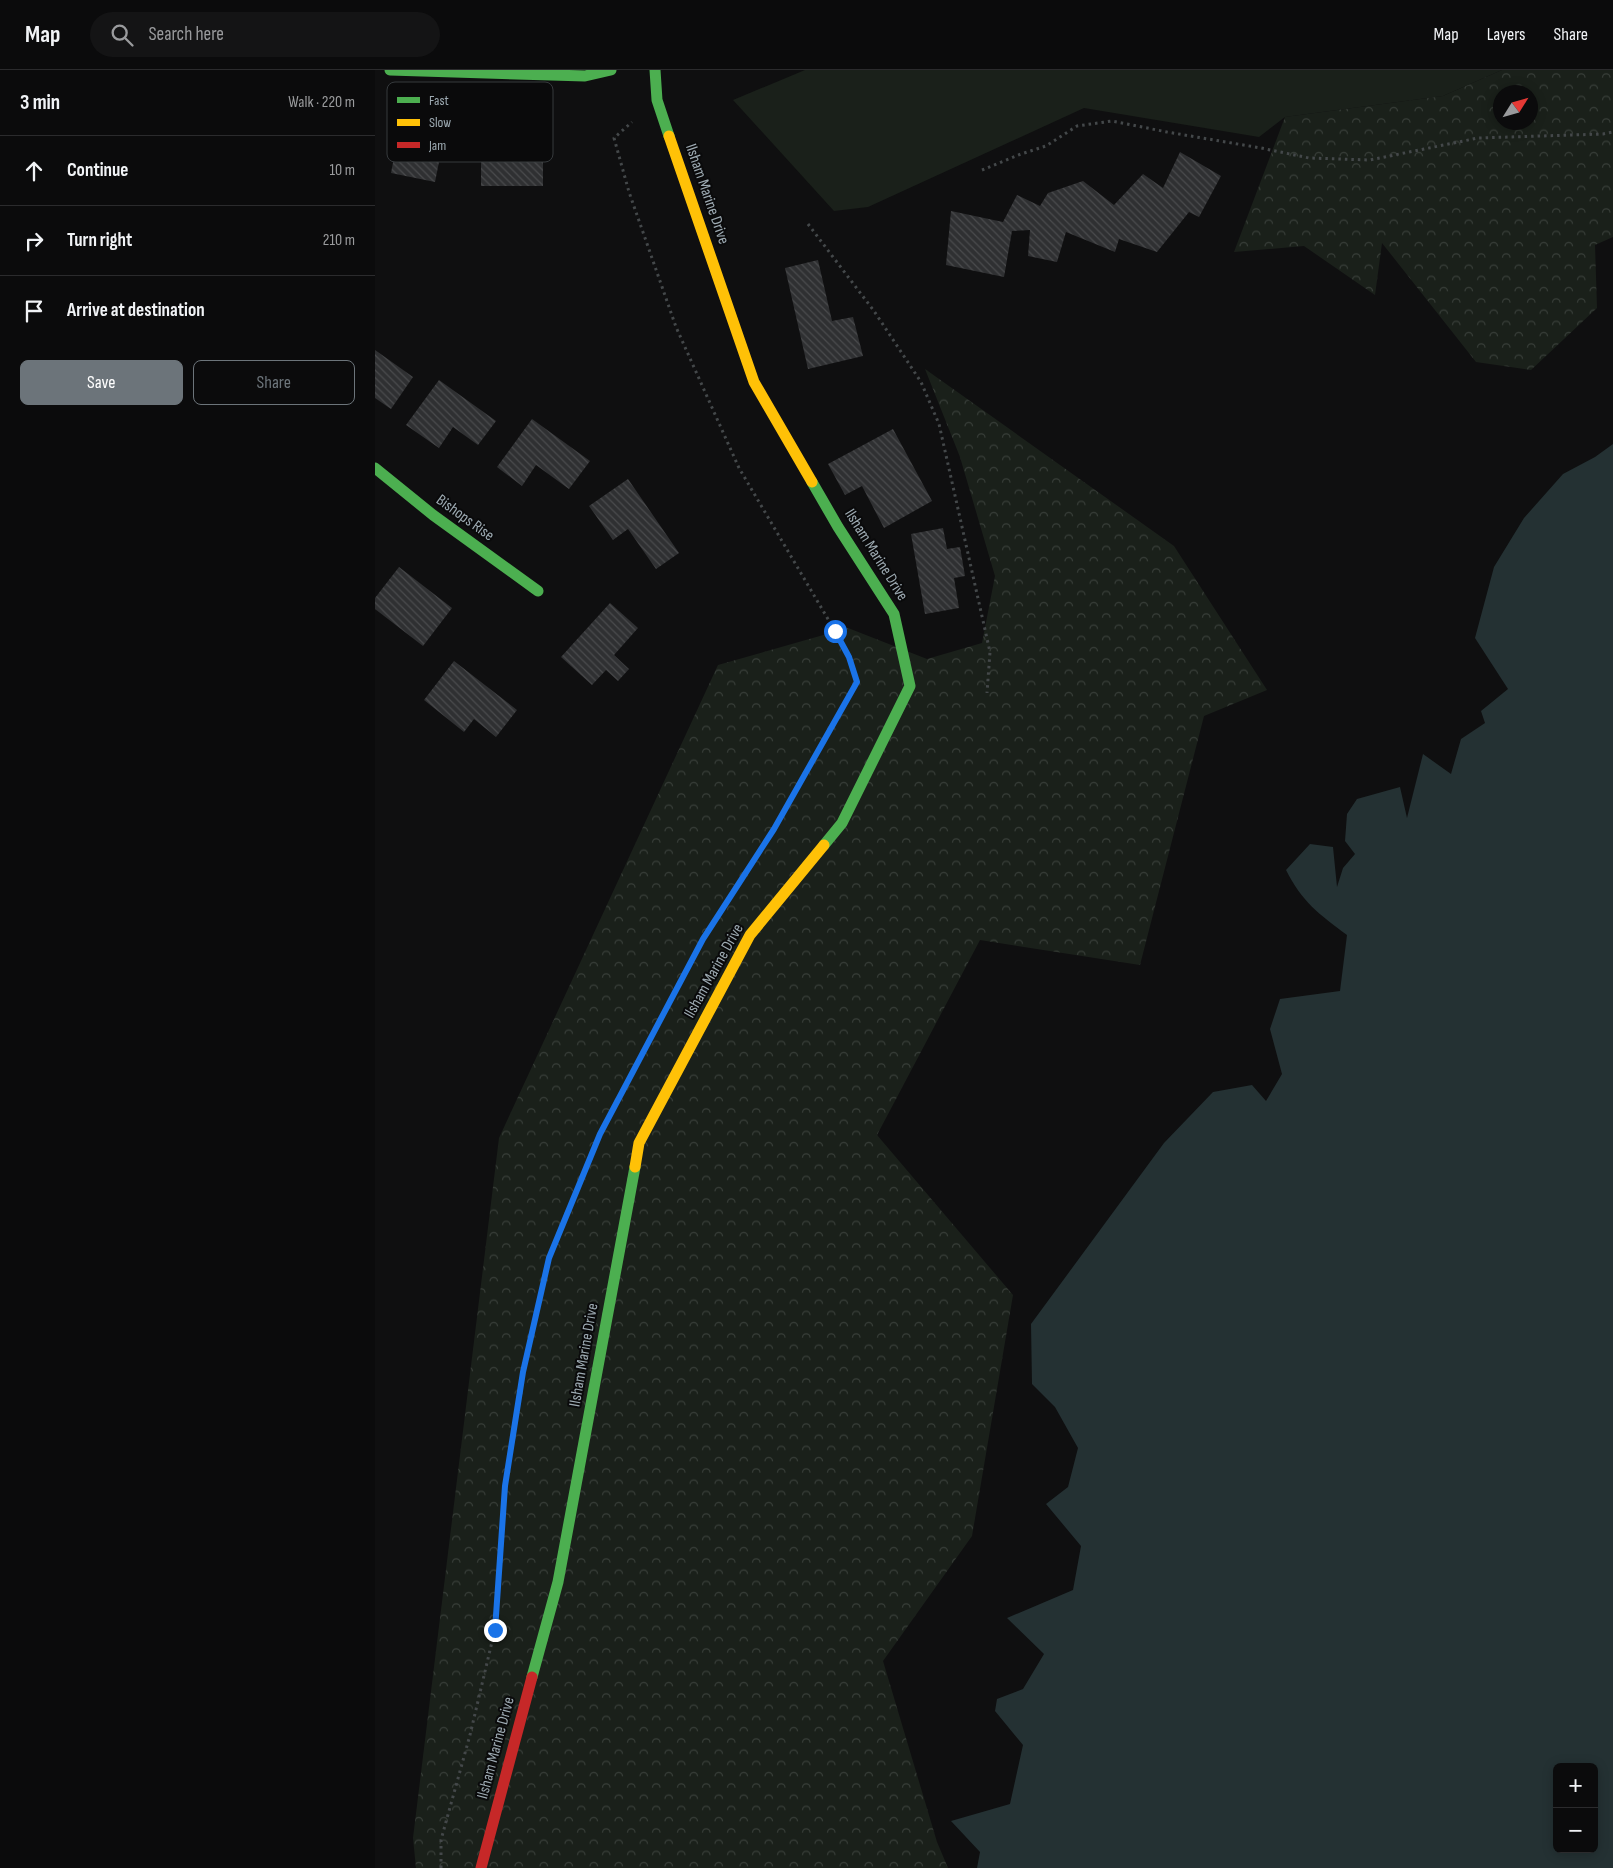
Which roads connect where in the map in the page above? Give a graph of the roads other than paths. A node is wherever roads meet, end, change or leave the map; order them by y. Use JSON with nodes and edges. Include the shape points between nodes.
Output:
{"nodes":[{"id":1,"x":391,"y":70,"type":"edge"},
{"id":2,"x":611,"y":70,"type":"edge"},
{"id":3,"x":655,"y":70,"type":"edge"},
{"id":4,"x":375,"y":468,"type":"edge"},
{"id":5,"x":539,"y":591,"type":"dead end"},
{"id":6,"x":481,"y":1868,"type":"edge"}],
"edges":[{"from":1,"to":2,"type":"street","via":[[585,76]]},
{"from":3,"to":6,"type":"street","name":"Ilsham Marine Drive","via":[[657,100],[754,382],[838,527],[894,614],[911,686],[842,823],[749,935],[639,1143],[558,1582]]},
{"from":4,"to":5,"type":"street","name":"Bishops Rise","via":[[433,515]]}]}
